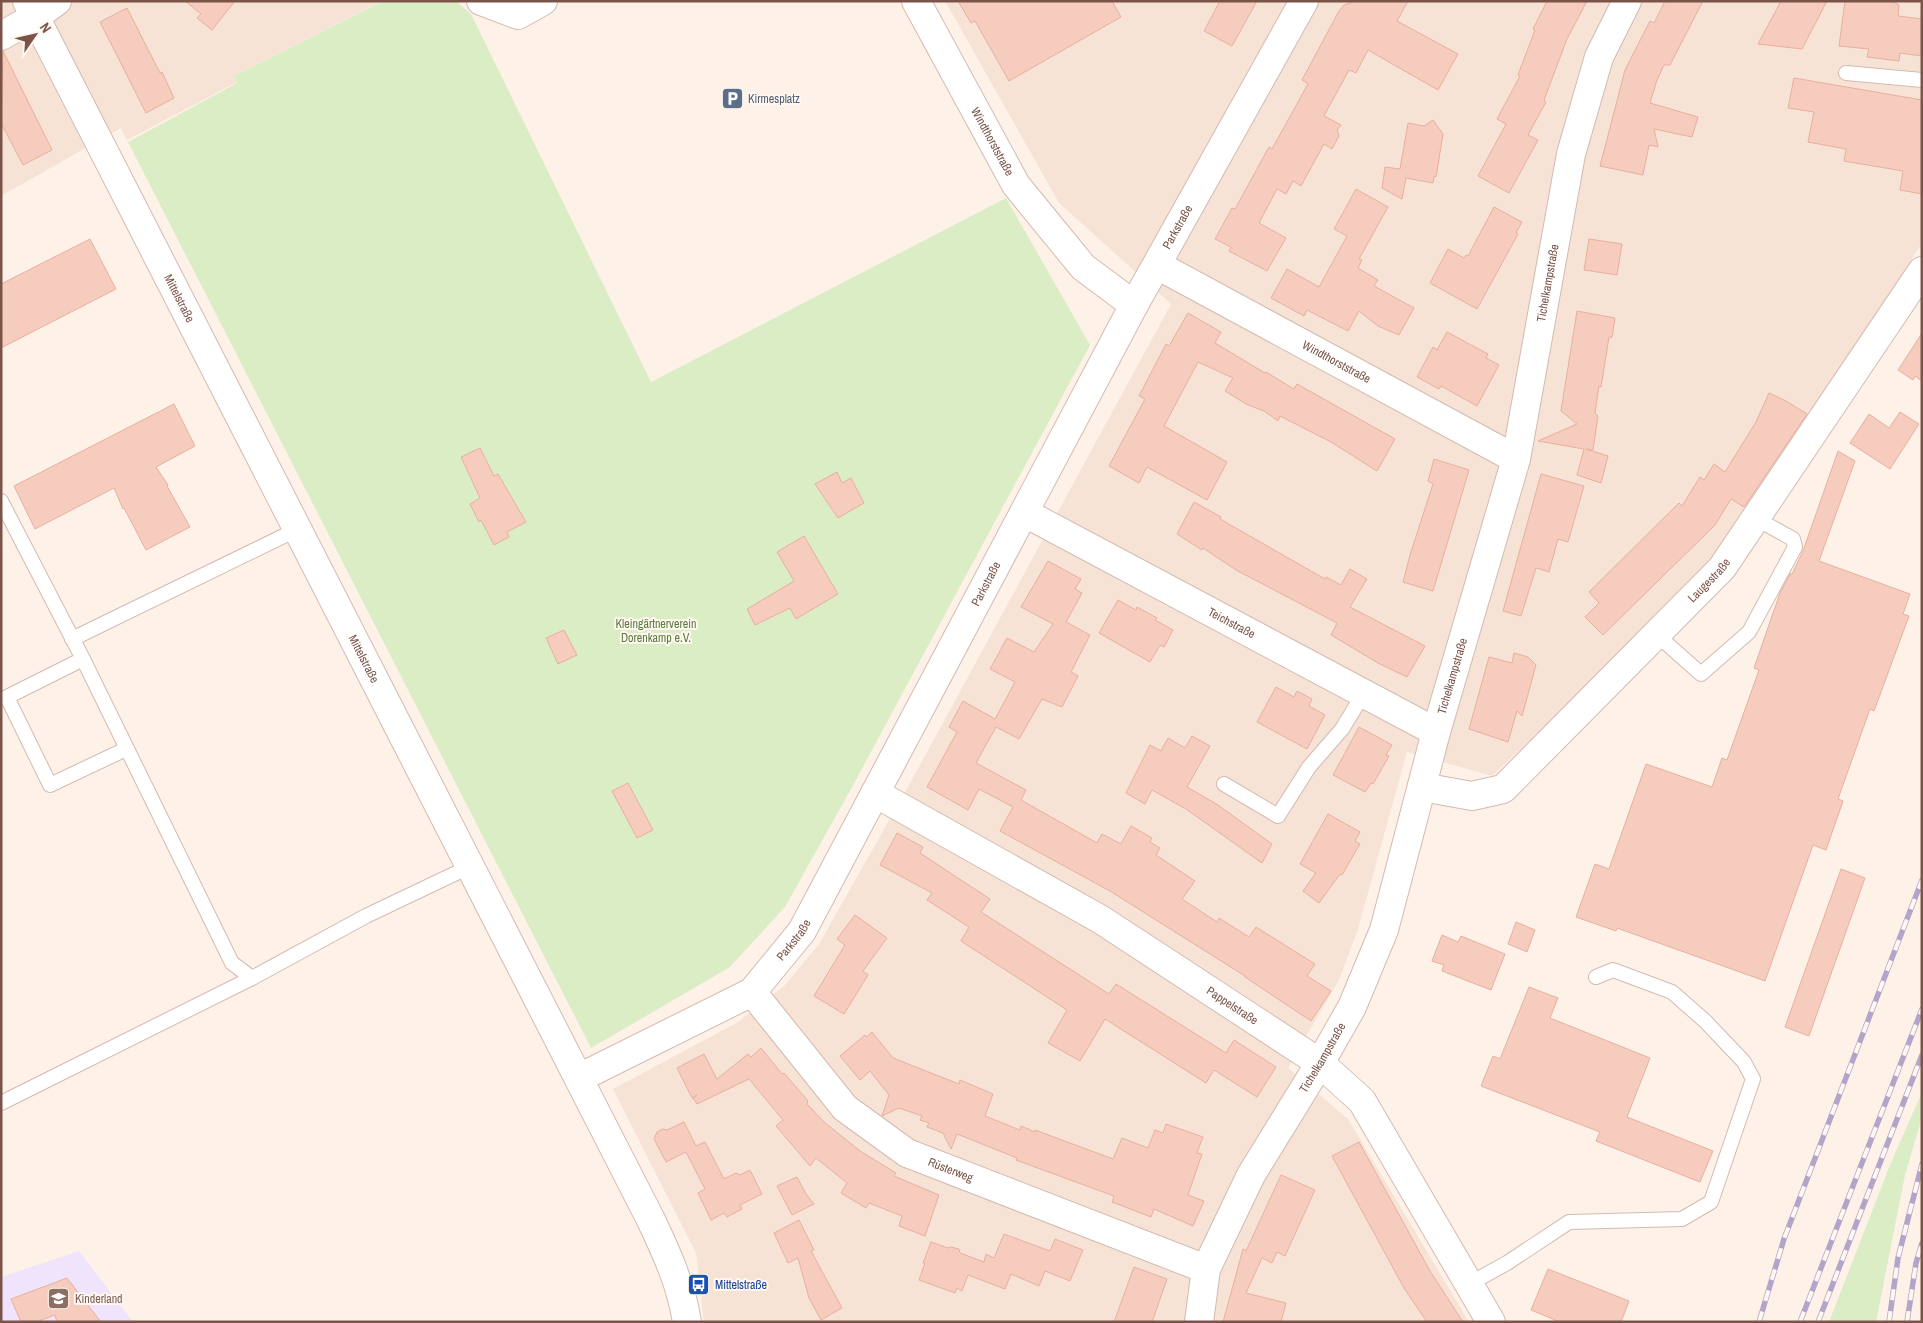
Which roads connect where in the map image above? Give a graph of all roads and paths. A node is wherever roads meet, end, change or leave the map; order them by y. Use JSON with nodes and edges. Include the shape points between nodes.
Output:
{"nodes":[{"id":1,"x":58,"y":1,"type":"edge"},
{"id":2,"x":481,"y":1,"type":"edge"},
{"id":3,"x":543,"y":1,"type":"edge"},
{"id":4,"x":916,"y":1,"type":"edge"},
{"id":5,"x":1304,"y":1,"type":"edge"},
{"id":6,"x":1627,"y":1,"type":"edge"},
{"id":7,"x":31,"y":9,"type":"edge"},
{"id":8,"x":1,"y":36,"type":"edge"},
{"id":9,"x":1846,"y":73,"type":"dead end"},
{"id":10,"x":1922,"y":80,"type":"edge"},
{"id":11,"x":1157,"y":265,"type":"junction"},
{"id":12,"x":1922,"y":271,"type":"edge"},
{"id":13,"x":1134,"y":305,"type":"junction"},
{"id":14,"x":1516,"y":459,"type":"junction"},
{"id":15,"x":1,"y":501,"type":"edge"},
{"id":16,"x":1025,"y":513,"type":"junction"},
{"id":17,"x":1755,"y":518,"type":"junction"},
{"id":18,"x":298,"y":529,"type":"junction"},
{"id":19,"x":1656,"y":634,"type":"junction"},
{"id":20,"x":72,"y":638,"type":"junction"},
{"id":21,"x":83,"y":659,"type":"junction"},
{"id":22,"x":1364,"y":694,"type":"junction"},
{"id":23,"x":1436,"y":732,"type":"junction"},
{"id":24,"x":126,"y":749,"type":"junction"},
{"id":25,"x":1224,"y":784,"type":"dead end"},
{"id":26,"x":1422,"y":787,"type":"junction"},
{"id":27,"x":875,"y":793,"type":"junction"},
{"id":28,"x":471,"y":866,"type":"junction"},
{"id":29,"x":1596,"y":977,"type":"dead end"},
{"id":30,"x":252,"y":978,"type":"junction"},
{"id":31,"x":752,"y":992,"type":"junction"},
{"id":32,"x":1320,"y":1063,"type":"junction"},
{"id":33,"x":579,"y":1078,"type":"junction"},
{"id":34,"x":1,"y":1103,"type":"edge"},
{"id":35,"x":1206,"y":1269,"type":"junction"},
{"id":36,"x":1469,"y":1284,"type":"junction"},
{"id":37,"x":687,"y":1322,"type":"edge"},
{"id":38,"x":1198,"y":1322,"type":"edge"},
{"id":39,"x":1491,"y":1322,"type":"edge"}],
"edges":[{"from":1,"to":7,"type":"street"},
{"from":2,"to":3,"type":"street","via":[[518,15]]},
{"from":4,"to":13,"type":"street","name":"Windthorststraße","via":[[1016,185],[1082,267]]},
{"from":5,"to":11,"type":"street","name":"Parkstraße"},
{"from":6,"to":14,"type":"street","name":"Tichelkampstraße","via":[[1598,56],[1571,154]]},
{"from":7,"to":8,"type":"street"},
{"from":7,"to":18,"type":"street","name":"Mittelstraße"},
{"from":9,"to":10,"type":"lane"},
{"from":11,"to":13,"type":"street","name":"Parkstraße"},
{"from":11,"to":14,"type":"street","name":"Windthorststraße"},
{"from":12,"to":17,"type":"street","name":"Laugestraße"},
{"from":13,"to":16,"type":"street","name":"Parkstraße"},
{"from":14,"to":23,"type":"street","name":"Tichelkampstraße"},
{"from":15,"to":20,"type":"lane"},
{"from":16,"to":22,"type":"street","name":"Teichstraße"},
{"from":16,"to":27,"type":"street","name":"Parkstraße"},
{"from":17,"to":19,"type":"street","name":"Laugestraße","via":[[1722,568]]},
{"from":17,"to":19,"type":"lane","via":[[1793,539],[1795,546],[1749,632],[1700,674]]},
{"from":18,"to":20,"type":"lane"},
{"from":18,"to":28,"type":"street","name":"Mittelstraße"},
{"from":19,"to":26,"type":"street","name":"Laugestraße","via":[[1503,789],[1472,796]]},
{"from":20,"to":21,"type":"lane"},
{"from":21,"to":24,"type":"lane"},
{"from":21,"to":24,"type":"lane","via":[[7,697],[50,785]]},
{"from":22,"to":23,"type":"street","name":"Teichstraße"},
{"from":22,"to":25,"type":"lane","via":[[1342,729],[1309,767],[1278,816]]},
{"from":23,"to":26,"type":"street","name":"Tichelkampstraße"},
{"from":24,"to":30,"type":"lane","via":[[232,963]]},
{"from":26,"to":32,"type":"street","name":"Tichelkampstraße","via":[[1384,930],[1352,1007]]},
{"from":27,"to":31,"type":"street","name":"Parkstraße","via":[[802,931]]},
{"from":27,"to":32,"type":"street","name":"Pappelstraße","via":[[1100,919]]},
{"from":28,"to":30,"type":"lane","via":[[366,916]]},
{"from":28,"to":33,"type":"street","name":"Mittelstraße"},
{"from":29,"to":36,"type":"lane","via":[[1613,970],[1672,992],[1744,1062],[1754,1079],[1711,1202],[1682,1219],[1569,1222]]},
{"from":30,"to":34,"type":"lane"},
{"from":31,"to":33,"type":"street","name":"Parkstraße"},
{"from":31,"to":35,"type":"street","name":"Rüsterweg","via":[[845,1108],[907,1153]]},
{"from":32,"to":35,"type":"street","name":"Tichelkampstraße","via":[[1251,1175]]},
{"from":32,"to":36,"type":"street","name":"Pappelstraße","via":[[1362,1101]]},
{"from":33,"to":37,"type":"street","name":"Mittelstraße","via":[[670,1259]]},
{"from":35,"to":38,"type":"street","name":"Tichelkampstraße"},
{"from":36,"to":39,"type":"street","name":"Pappelstraße"}]}
